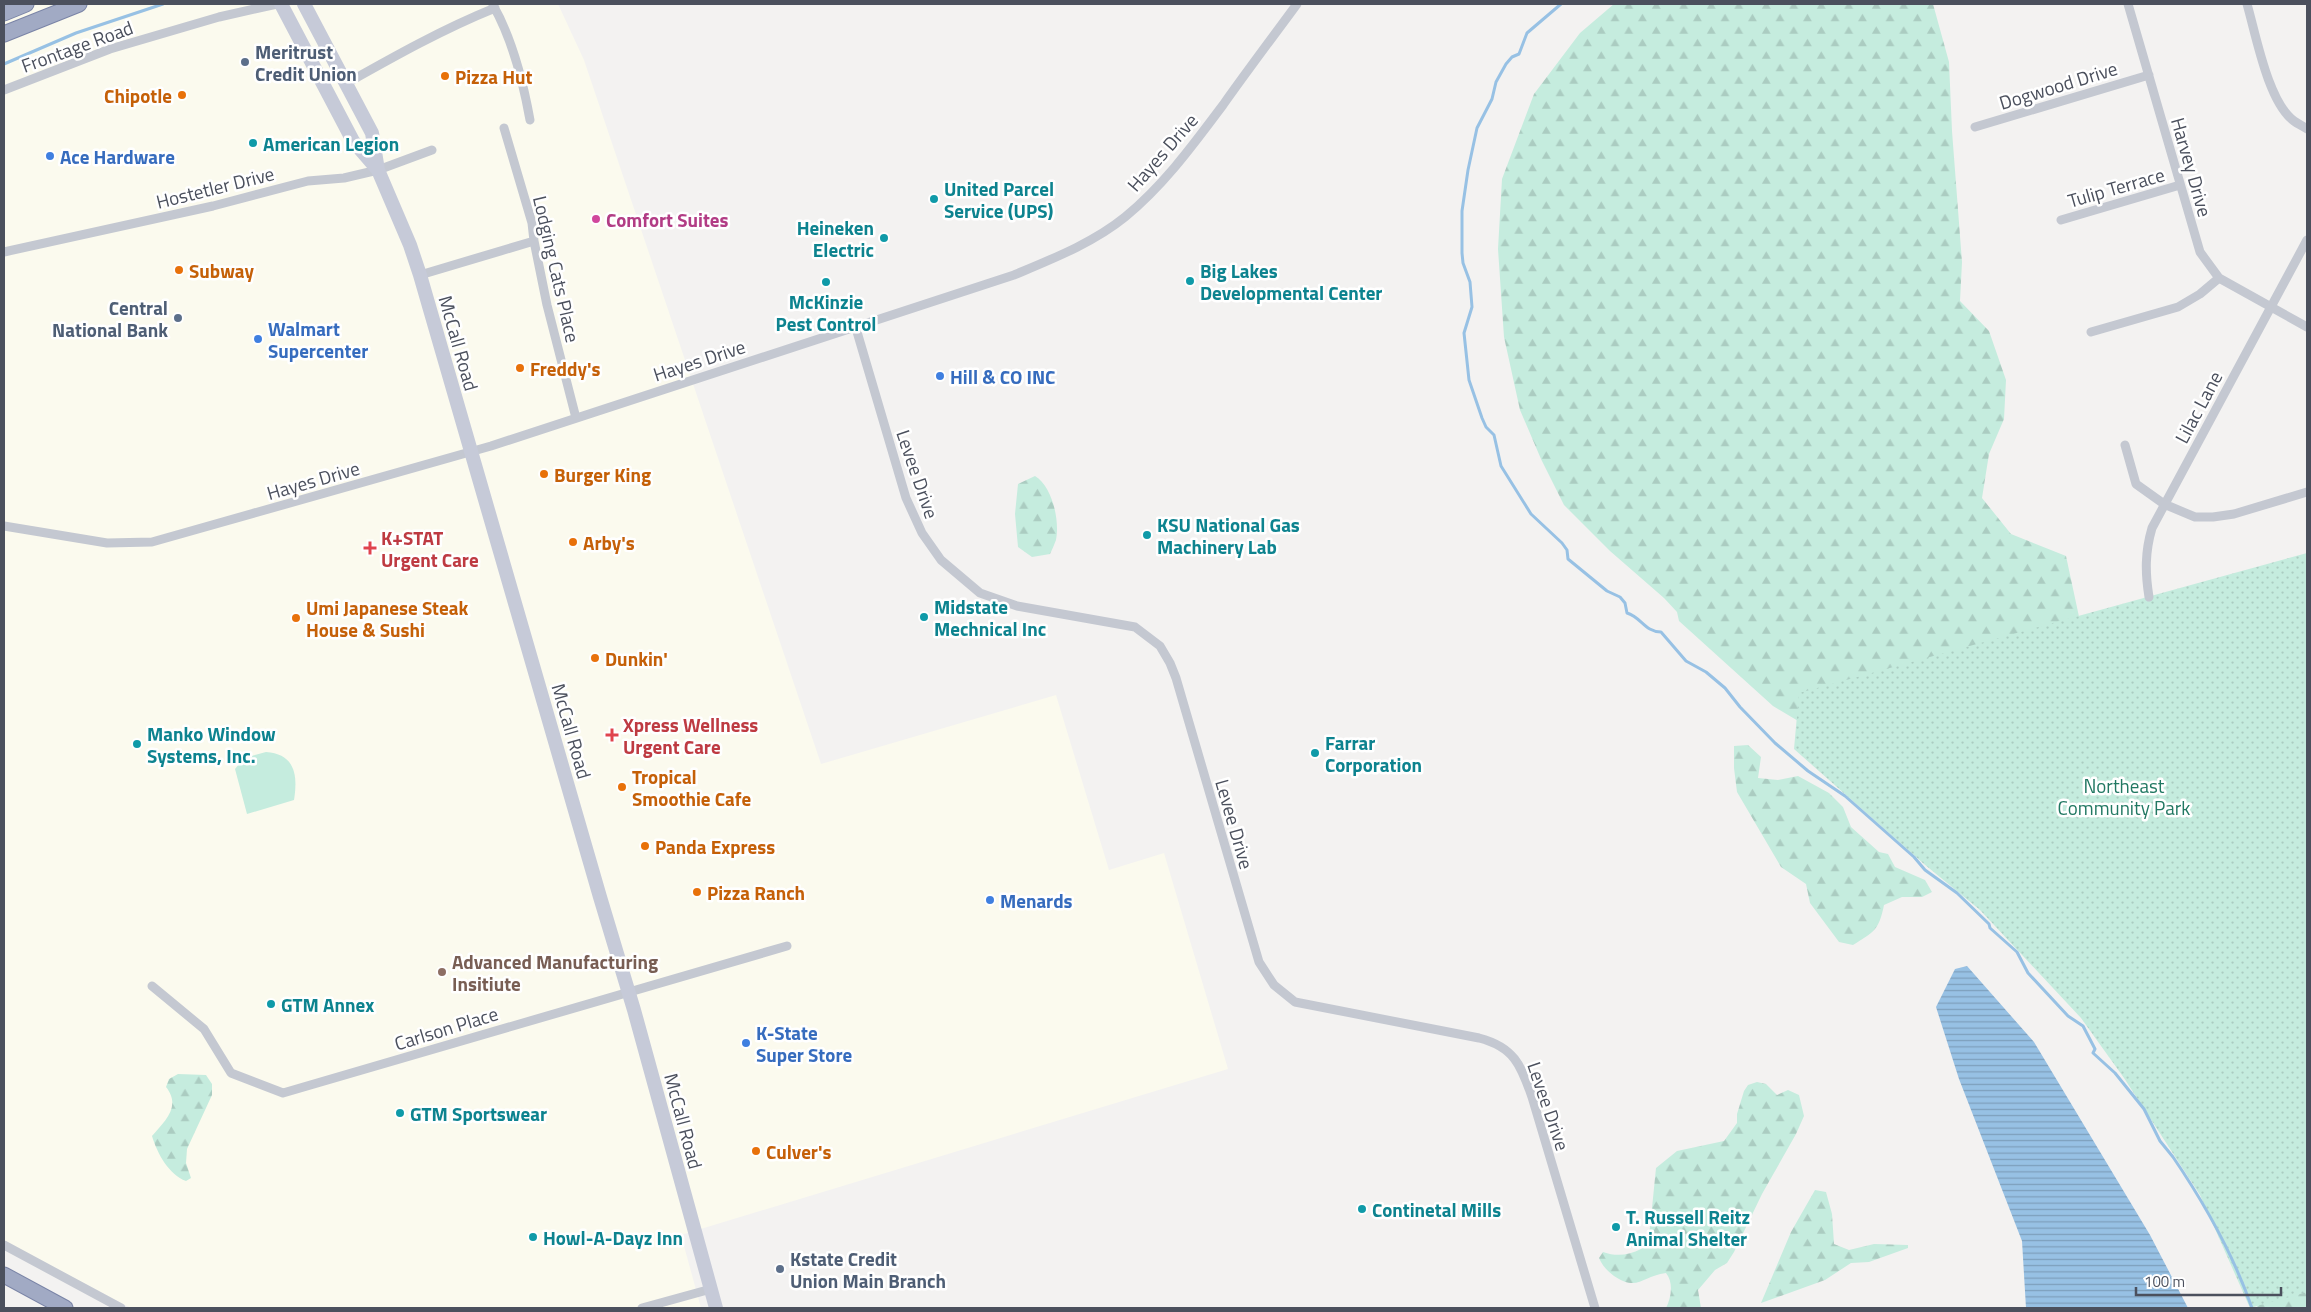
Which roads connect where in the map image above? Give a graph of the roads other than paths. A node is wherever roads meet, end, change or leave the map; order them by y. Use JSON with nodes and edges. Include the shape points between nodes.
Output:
{"nodes":[{"id":1,"x":26,"y":4,"type":"edge"},
{"id":2,"x":78,"y":4,"type":"edge"},
{"id":3,"x":280,"y":4,"type":"edge"},
{"id":4,"x":304,"y":4,"type":"edge"},
{"id":5,"x":1297,"y":4,"type":"edge"},
{"id":6,"x":2128,"y":4,"type":"edge"},
{"id":7,"x":2247,"y":4,"type":"edge"},
{"id":8,"x":493,"y":6,"type":"edge"},
{"id":9,"x":4,"y":13,"type":"edge"},
{"id":10,"x":4,"y":34,"type":"edge"},
{"id":11,"x":326,"y":46,"type":"junction"},
{"id":12,"x":304,"y":47,"type":"junction"},
{"id":13,"x":2149,"y":75,"type":"junction"},
{"id":14,"x":347,"y":83,"type":"junction"},
{"id":15,"x":4,"y":90,"type":"edge"},
{"id":16,"x":530,"y":120,"type":"dead end"},
{"id":17,"x":1975,"y":127,"type":"dead end"},
{"id":18,"x":504,"y":128,"type":"dead end"},
{"id":19,"x":2307,"y":128,"type":"edge"},
{"id":20,"x":432,"y":150,"type":"dead end"},
{"id":21,"x":378,"y":170,"type":"junction"},
{"id":22,"x":2180,"y":185,"type":"junction"},
{"id":23,"x":2061,"y":220,"type":"dead end"},
{"id":24,"x":2307,"y":240,"type":"edge"},
{"id":25,"x":534,"y":241,"type":"junction"},
{"id":26,"x":4,"y":252,"type":"edge"},
{"id":27,"x":420,"y":275,"type":"junction"},
{"id":28,"x":2218,"y":278,"type":"junction"},
{"id":29,"x":2271,"y":306,"type":"junction"},
{"id":30,"x":855,"y":325,"type":"junction"},
{"id":31,"x":2307,"y":327,"type":"edge"},
{"id":32,"x":2092,"y":332,"type":"dead end"},
{"id":33,"x":576,"y":418,"type":"junction"},
{"id":34,"x":2125,"y":445,"type":"dead end"},
{"id":35,"x":471,"y":451,"type":"junction"},
{"id":36,"x":2307,"y":492,"type":"edge"},
{"id":37,"x":2164,"y":504,"type":"junction"},
{"id":38,"x":4,"y":526,"type":"edge"},
{"id":39,"x":2149,"y":597,"type":"dead end"},
{"id":40,"x":787,"y":946,"type":"dead end"},
{"id":41,"x":152,"y":986,"type":"dead end"},
{"id":42,"x":628,"y":991,"type":"junction"},
{"id":43,"x":4,"y":1245,"type":"edge"},
{"id":44,"x":4,"y":1275,"type":"edge"},
{"id":45,"x":710,"y":1290,"type":"junction"},
{"id":46,"x":65,"y":1308,"type":"edge"},
{"id":47,"x":120,"y":1308,"type":"edge"},
{"id":48,"x":642,"y":1308,"type":"edge"},
{"id":49,"x":716,"y":1308,"type":"edge"},
{"id":50,"x":1594,"y":1308,"type":"edge"}],
"edges":[{"from":1,"to":9,"type":"highway"},
{"from":2,"to":10,"type":"highway"},
{"from":3,"to":11,"type":"main road","via":[[295,12]]},
{"from":3,"to":12,"type":"main road","name":"McCall Road"},
{"from":3,"to":15,"type":"street","name":"Frontage Road","via":[[110,48]]},
{"from":4,"to":11,"type":"main road","name":"McCall Road"},
{"from":5,"to":30,"type":"street","name":"Hayes Drive","via":[[1187,154],[1124,217],[1074,248],[1014,274]]},
{"from":6,"to":13,"type":"street","name":"Harvey Drive"},
{"from":7,"to":19,"type":"street","via":[[2280,105],[2293,120]]},
{"from":8,"to":14,"type":"street","via":[[389,58]]},
{"from":8,"to":16,"type":"street","via":[[511,45]]},
{"from":11,"to":14,"type":"main road","name":"McCall Road"},
{"from":12,"to":14,"type":"main road","via":[[332,79],[338,84]]},
{"from":12,"to":21,"type":"main road","name":"McCall Road","via":[[353,141]]},
{"from":13,"to":17,"type":"street","name":"Dogwood Drive"},
{"from":13,"to":22,"type":"street","name":"Harvey Drive"},
{"from":14,"to":21,"type":"main road","name":"McCall Road","via":[[372,133]]},
{"from":18,"to":25,"type":"street","name":"Lodging Cats Place","via":[[532,222]]},
{"from":20,"to":21,"type":"street","name":"Hostetler Drive"},
{"from":21,"to":26,"type":"street","name":"Hostetler Drive","via":[[344,178],[308,181],[214,206]]},
{"from":21,"to":27,"type":"main road","name":"McCall Road"},
{"from":22,"to":23,"type":"street","name":"Tulip Terrace"},
{"from":22,"to":28,"type":"street","name":"Harvey Drive","via":[[2200,252]]},
{"from":24,"to":29,"type":"street","name":"Lilac Lane"},
{"from":25,"to":27,"type":"street"},
{"from":25,"to":33,"type":"street","name":"Lodging Cats Place"},
{"from":27,"to":35,"type":"main road","name":"McCall Road"},
{"from":28,"to":29,"type":"street","name":"Harvey Drive"},
{"from":28,"to":32,"type":"street","via":[[2178,307]]},
{"from":29,"to":31,"type":"street","name":"Harvey Drive"},
{"from":29,"to":37,"type":"street","name":"Lilac Lane"},
{"from":30,"to":33,"type":"street","name":"Hayes Drive"},
{"from":30,"to":50,"type":"street","name":"Levee Drive","via":[[906,498],[922,533],[941,560],[980,593],[1017,606],[1134,627],[1160,646],[1176,678],[1259,962],[1274,985],[1295,1002],[1479,1038],[1491,1041],[1514,1056],[1523,1070],[1532,1097]]},
{"from":33,"to":35,"type":"street","name":"Hayes Drive"},
{"from":34,"to":37,"type":"street","via":[[2136,484]]},
{"from":35,"to":38,"type":"street","name":"Hayes Drive","via":[[152,542],[107,543]]},
{"from":35,"to":42,"type":"main road","name":"McCall Road"},
{"from":36,"to":37,"type":"street","via":[[2213,517],[2195,517]]},
{"from":37,"to":39,"type":"street","name":"Lilac Lane","via":[[2147,544],[2145,571]]},
{"from":40,"to":42,"type":"street","name":"Carlson Place"},
{"from":41,"to":42,"type":"street","name":"Carlson Place","via":[[204,1029],[231,1073],[283,1093]]},
{"from":42,"to":45,"type":"main road","name":"McCall Road"},
{"from":43,"to":47,"type":"street"},
{"from":44,"to":46,"type":"highway"},
{"from":45,"to":48,"type":"street"},
{"from":45,"to":49,"type":"main road","name":"McCall Road"}]}
